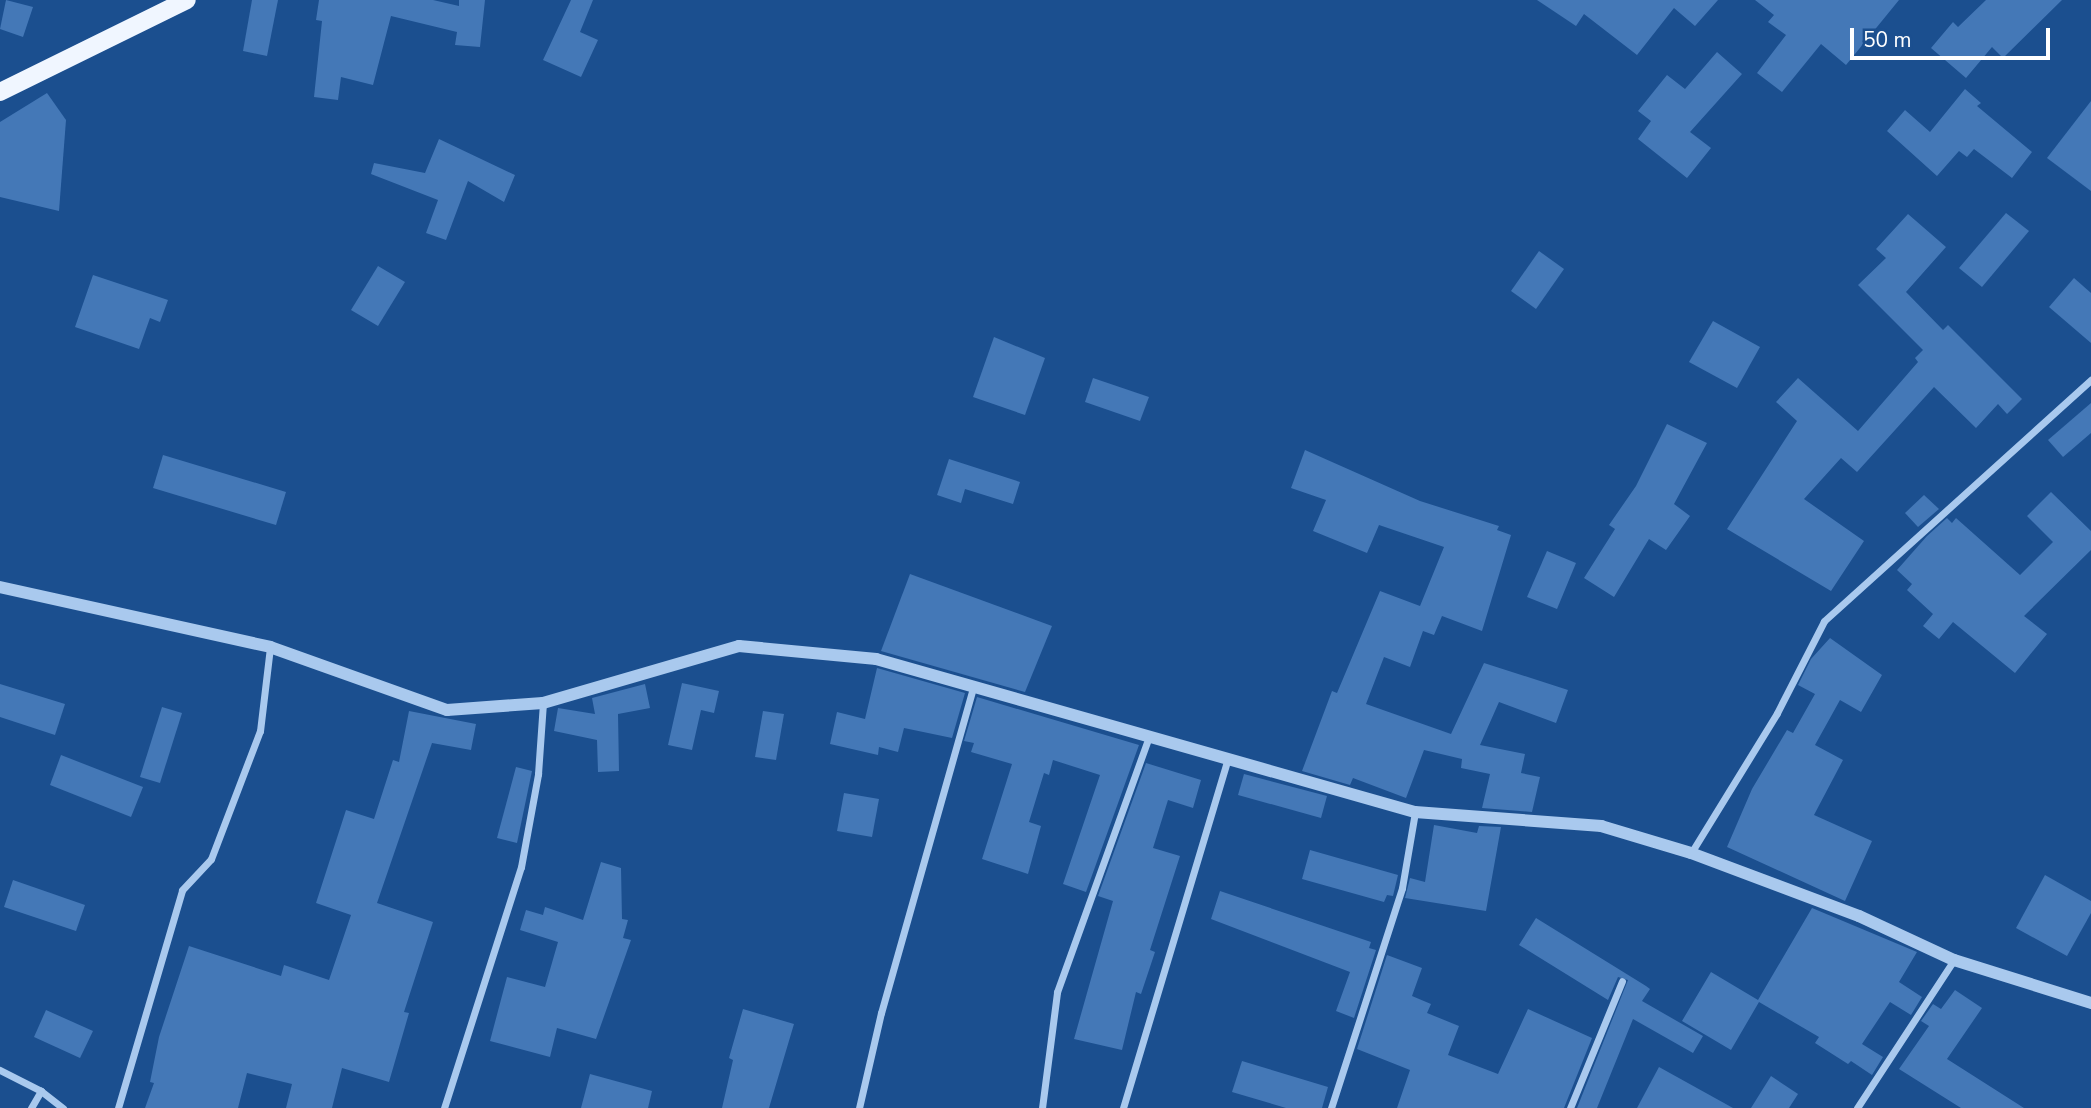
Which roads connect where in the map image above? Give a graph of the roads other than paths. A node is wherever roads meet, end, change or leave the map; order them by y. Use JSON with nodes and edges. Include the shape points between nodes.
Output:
{"nodes":[{"id":1,"x":187,"y":0,"type":"edge"},
{"id":2,"x":0,"y":92,"type":"edge"},
{"id":3,"x":2091,"y":380,"type":"edge"},
{"id":4,"x":0,"y":587,"type":"edge"},
{"id":5,"x":270,"y":647,"type":"junction"},
{"id":6,"x":973,"y":687,"type":"junction"},
{"id":7,"x":543,"y":703,"type":"junction"},
{"id":8,"x":1149,"y":736,"type":"junction"},
{"id":9,"x":1228,"y":759,"type":"junction"},
{"id":10,"x":1415,"y":812,"type":"junction"},
{"id":11,"x":1691,"y":853,"type":"junction"},
{"id":12,"x":1954,"y":960,"type":"junction"},
{"id":13,"x":1622,"y":981,"type":"dead end"},
{"id":14,"x":2091,"y":1003,"type":"edge"},
{"id":15,"x":0,"y":1070,"type":"edge"},
{"id":16,"x":41,"y":1091,"type":"junction"},
{"id":17,"x":31,"y":1108,"type":"edge"},
{"id":18,"x":63,"y":1108,"type":"edge"},
{"id":19,"x":118,"y":1108,"type":"edge"},
{"id":20,"x":444,"y":1108,"type":"edge"},
{"id":21,"x":859,"y":1108,"type":"edge"},
{"id":22,"x":1042,"y":1108,"type":"edge"},
{"id":23,"x":1122,"y":1108,"type":"edge"},
{"id":24,"x":1331,"y":1108,"type":"edge"},
{"id":25,"x":1570,"y":1108,"type":"edge"},
{"id":26,"x":1857,"y":1108,"type":"edge"}],
"edges":[{"from":1,"to":2,"type":"main road"},
{"from":3,"to":11,"type":"street","via":[[1824,621],[1777,713]]},
{"from":4,"to":5,"type":"street"},
{"from":5,"to":7,"type":"street","via":[[447,710]]},
{"from":5,"to":19,"type":"street","via":[[260,731],[211,859],[182,890]]},
{"from":6,"to":7,"type":"street","via":[[876,659],[740,646]]},
{"from":6,"to":8,"type":"street"},
{"from":6,"to":21,"type":"street","via":[[881,1013]]},
{"from":7,"to":20,"type":"street","via":[[538,774],[521,867]]},
{"from":8,"to":9,"type":"street"},
{"from":8,"to":22,"type":"street","via":[[1057,992]]},
{"from":9,"to":10,"type":"street"},
{"from":9,"to":23,"type":"street"},
{"from":10,"to":11,"type":"street","via":[[1601,826]]},
{"from":10,"to":24,"type":"street","via":[[1402,888]]},
{"from":11,"to":12,"type":"street","via":[[1859,916]]},
{"from":12,"to":14,"type":"street"},
{"from":12,"to":26,"type":"street"},
{"from":13,"to":25,"type":"street"},
{"from":15,"to":16,"type":"street"},
{"from":16,"to":17,"type":"street"},
{"from":16,"to":18,"type":"street"}]}
